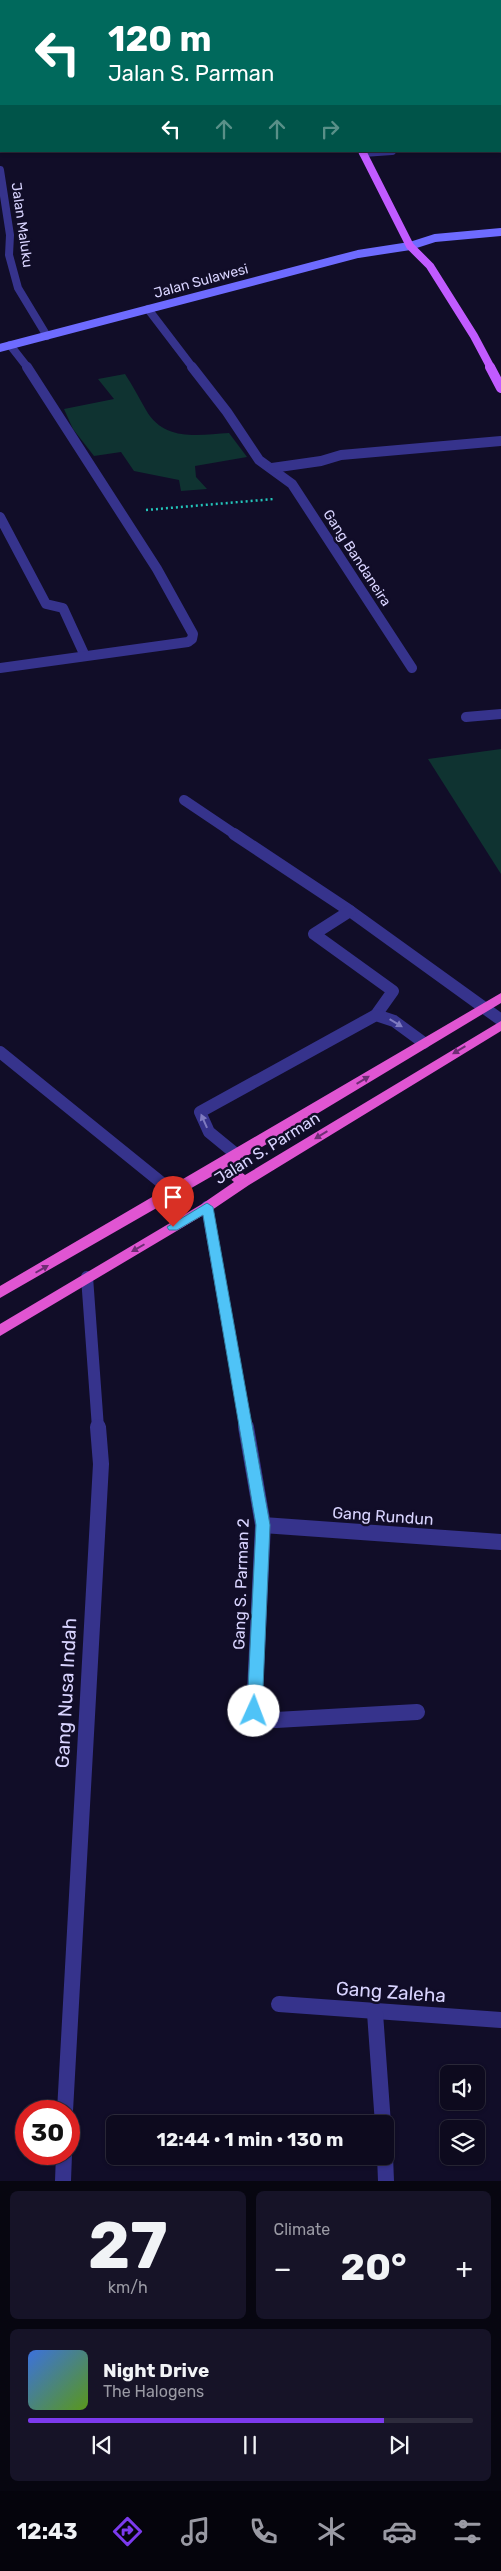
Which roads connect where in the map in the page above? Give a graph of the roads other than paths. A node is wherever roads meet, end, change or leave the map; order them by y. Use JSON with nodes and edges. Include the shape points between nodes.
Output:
{"nodes":[{"id":1,"x":363,"y":152,"type":"edge"},
{"id":2,"x":0,"y":170,"type":"edge"},
{"id":3,"x":501,"y":232,"type":"edge"},
{"id":4,"x":410,"y":246,"type":"junction"},
{"id":5,"x":148,"y":309,"type":"junction"},
{"id":6,"x":47,"y":336,"type":"junction"},
{"id":7,"x":5,"y":346,"type":"edge"},
{"id":8,"x":501,"y":388,"type":"edge"},
{"id":9,"x":501,"y":441,"type":"edge"},
{"id":10,"x":272,"y":468,"type":"junction"},
{"id":11,"x":0,"y":517,"type":"edge"},
{"id":12,"x":85,"y":656,"type":"junction"},
{"id":13,"x":0,"y":668,"type":"edge"},
{"id":14,"x":412,"y":668,"type":"dead end"},
{"id":15,"x":501,"y":714,"type":"edge"},
{"id":16,"x":466,"y":717,"type":"dead end"},
{"id":17,"x":184,"y":800,"type":"dead end"},
{"id":18,"x":350,"y":911,"type":"junction"},
{"id":19,"x":501,"y":997,"type":"edge"},
{"id":20,"x":483,"y":1007,"type":"junction"},
{"id":21,"x":376,"y":1014,"type":"junction"},
{"id":22,"x":501,"y":1020,"type":"edge"},
{"id":23,"x":501,"y":1025,"type":"edge"},
{"id":24,"x":424,"y":1043,"type":"junction"},
{"id":25,"x":0,"y":1052,"type":"edge"},
{"id":26,"x":237,"y":1155,"type":"junction"},
{"id":27,"x":222,"y":1164,"type":"junction"},
{"id":28,"x":244,"y":1182,"type":"junction"},
{"id":29,"x":173,"y":1192,"type":"junction"},
{"id":30,"x":207,"y":1207,"type":"junction"},
{"id":31,"x":87,"y":1277,"type":"junction"},
{"id":32,"x":0,"y":1293,"type":"edge"},
{"id":33,"x":0,"y":1331,"type":"edge"},
{"id":34,"x":263,"y":1525,"type":"junction"},
{"id":35,"x":501,"y":1542,"type":"edge"},
{"id":36,"x":417,"y":1712,"type":"dead end"},
{"id":37,"x":279,"y":2004,"type":"dead end"},
{"id":38,"x":375,"y":2013,"type":"junction"},
{"id":39,"x":501,"y":2020,"type":"edge"},
{"id":40,"x":66,"y":2100,"type":"edge"},
{"id":41,"x":382,"y":2115,"type":"edge"},
{"id":42,"x":64,"y":2165,"type":"edge"},
{"id":43,"x":385,"y":2165,"type":"edge"},
{"id":44,"x":63,"y":2181,"type":"edge"},
{"id":45,"x":386,"y":2181,"type":"edge"}],
"edges":[{"from":1,"to":4,"type":"main road"},
{"from":2,"to":6,"type":"street","name":"Jalan Maluku","via":[[10,255],[18,288]]},
{"from":3,"to":4,"type":"main road","name":"Jalan Sulawesi","via":[[435,238]]},
{"from":4,"to":5,"type":"main road","name":"Jalan Sulawesi","via":[[358,254]]},
{"from":4,"to":8,"type":"main road","via":[[430,266],[474,336]]},
{"from":5,"to":6,"type":"main road","name":"Jalan Sulawesi"},
{"from":5,"to":10,"type":"street","name":"Gang Bandaneira","via":[[260,460]]},
{"from":6,"to":7,"type":"main road","name":"Jalan Sulawesi"},
{"from":7,"to":12,"type":"street","via":[[27,367],[157,569],[193,634],[188,642]]},
{"from":9,"to":10,"type":"street","via":[[341,455],[328,460]]},
{"from":10,"to":14,"type":"street","name":"Gang Bandaneira","via":[[292,484]]},
{"from":11,"to":12,"type":"street","via":[[46,604],[63,608]]},
{"from":12,"to":13,"type":"street"},
{"from":15,"to":16,"type":"street"},
{"from":17,"to":18,"type":"street"},
{"from":18,"to":20,"type":"street"},
{"from":18,"to":21,"type":"street","via":[[314,934],[393,991]]},
{"from":19,"to":20,"type":"highway","name":"Jalan S. Parman"},
{"from":20,"to":22,"type":"street"},
{"from":20,"to":24,"type":"highway","name":"Jalan S. Parman"},
{"from":21,"to":24,"type":"street","one_way":true,"via":[[394,1021]]},
{"from":26,"to":21,"type":"street","one_way":true,"via":[[208,1132],[200,1112]]},
{"from":23,"to":28,"type":"highway","name":"Jalan S. Parman","one_way":true},
{"from":26,"to":24,"type":"highway","name":"Jalan S. Parman","one_way":true},
{"from":25,"to":29,"type":"street"},
{"from":26,"to":27,"type":"highway","name":"Jalan S. Parman"},
{"from":27,"to":28,"type":"highway"},
{"from":27,"to":29,"type":"highway","name":"Jalan S. Parman"},
{"from":28,"to":30,"type":"highway","name":"Jalan S. Parman"},
{"from":32,"to":29,"type":"highway","name":"Jalan S. Parman","one_way":true},
{"from":30,"to":31,"type":"highway","name":"Jalan S. Parman","one_way":true},
{"from":30,"to":34,"type":"street","name":"Gang S. Parman 2"},
{"from":31,"to":33,"type":"highway","name":"Jalan S. Parman"},
{"from":31,"to":40,"type":"street","name":"Gang Nusa Indah","via":[[101,1464]]},
{"from":34,"to":35,"type":"street","name":"Gang Rundun"},
{"from":34,"to":36,"type":"street","name":"Gang S. Parman 2","via":[[254,1709],[257,1715],[276,1720]]},
{"from":37,"to":38,"type":"street","name":"Gang Zaleha"},
{"from":38,"to":39,"type":"street","name":"Gang Zaleha"},
{"from":38,"to":41,"type":"street"},
{"from":42,"to":44,"type":"street"},
{"from":43,"to":45,"type":"street"}]}
